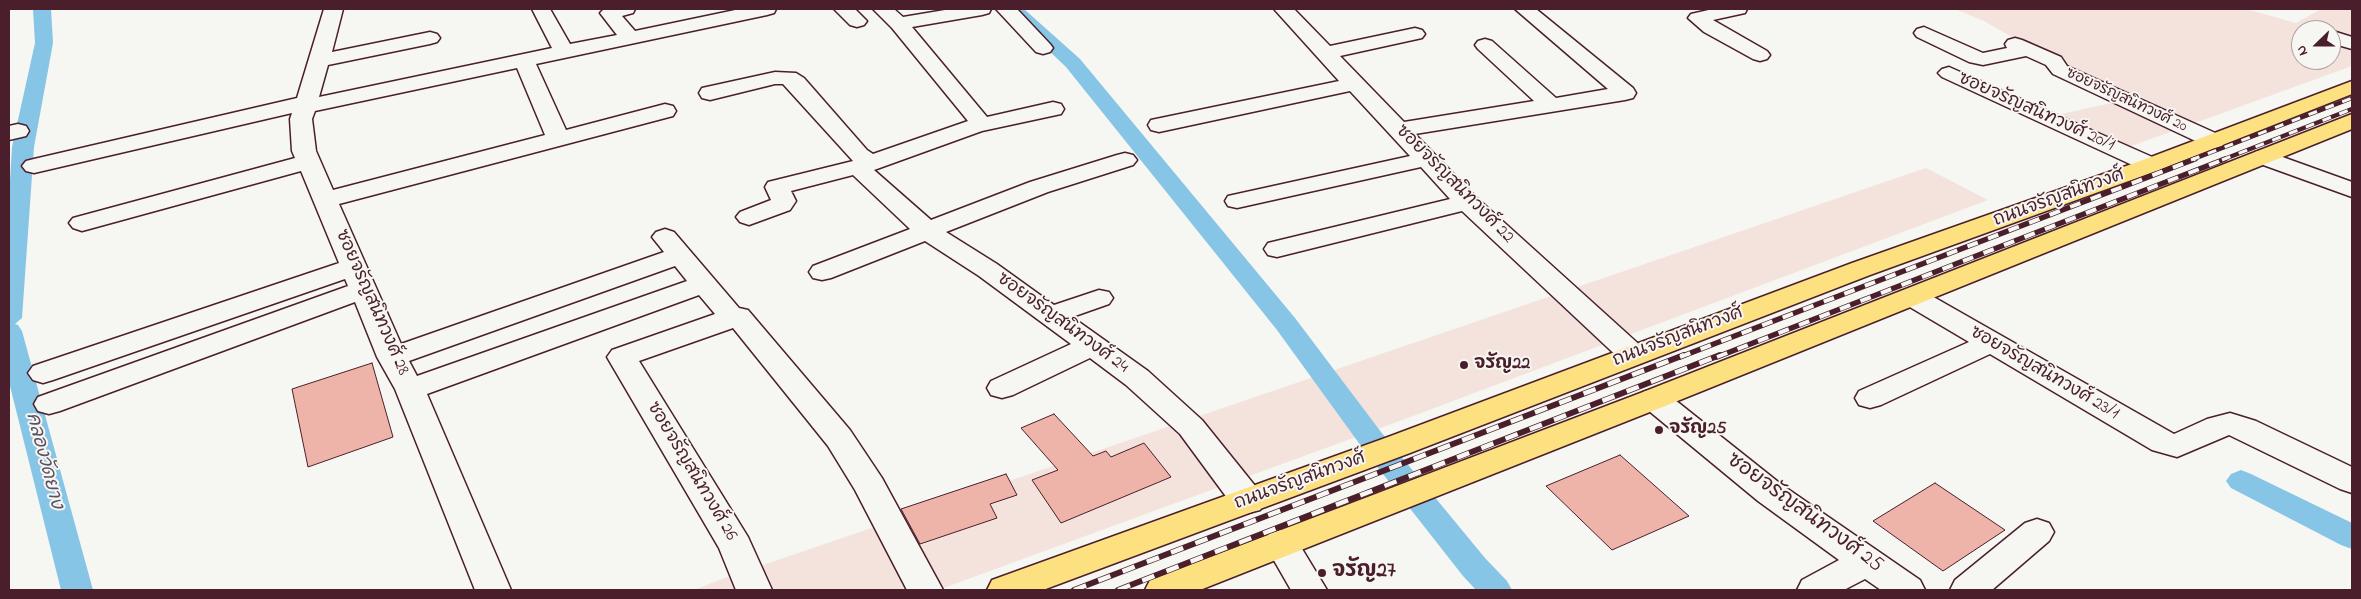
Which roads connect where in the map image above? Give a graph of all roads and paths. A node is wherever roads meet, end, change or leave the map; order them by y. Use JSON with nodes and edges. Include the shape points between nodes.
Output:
{"nodes":[{"id":1,"x":333,"y":9,"type":"edge"},
{"id":2,"x":541,"y":9,"type":"edge"},
{"id":3,"x":883,"y":9,"type":"edge"},
{"id":4,"x":982,"y":9,"type":"edge"},
{"id":5,"x":1006,"y":9,"type":"edge"},
{"id":6,"x":1283,"y":9,"type":"edge"},
{"id":7,"x":1524,"y":9,"type":"edge"},
{"id":8,"x":1738,"y":9,"type":"edge"},
{"id":9,"x":614,"y":10,"type":"edge"},
{"id":10,"x":758,"y":10,"type":"edge"},
{"id":11,"x":899,"y":24,"type":"junction"},
{"id":12,"x":1924,"y":33,"type":"dead end"},
{"id":13,"x":1415,"y":34,"type":"dead end"},
{"id":14,"x":632,"y":37,"type":"junction"},
{"id":15,"x":430,"y":38,"type":"dead end"},
{"id":16,"x":1485,"y":45,"type":"dead end"},
{"id":17,"x":1043,"y":48,"type":"dead end"},
{"id":18,"x":564,"y":52,"type":"junction"},
{"id":19,"x":1326,"y":53,"type":"junction"},
{"id":20,"x":1760,"y":54,"type":"dead end"},
{"id":21,"x":524,"y":60,"type":"junction"},
{"id":22,"x":319,"y":61,"type":"junction"},
{"id":23,"x":1949,"y":74,"type":"dead end"},
{"id":24,"x":1354,"y":84,"type":"junction"},
{"id":25,"x":2352,"y":87,"type":"edge"},
{"id":26,"x":710,"y":94,"type":"dead end"},
{"id":27,"x":306,"y":104,"type":"junction"},
{"id":28,"x":1551,"y":105,"type":"junction"},
{"id":29,"x":1053,"y":109,"type":"dead end"},
{"id":30,"x":665,"y":111,"type":"dead end"},
{"id":31,"x":2352,"y":121,"type":"edge"},
{"id":32,"x":976,"y":126,"type":"junction"},
{"id":33,"x":1159,"y":126,"type":"dead end"},
{"id":34,"x":1399,"y":130,"type":"junction"},
{"id":35,"x":558,"y":139,"type":"junction"},
{"id":36,"x":2217,"y":139,"type":"junction"},
{"id":37,"x":2264,"y":156,"type":"junction"},
{"id":38,"x":1428,"y":159,"type":"junction"},
{"id":39,"x":1125,"y":160,"type":"dead end"},
{"id":40,"x":309,"y":162,"type":"junction"},
{"id":41,"x":868,"y":164,"type":"junction"},
{"id":42,"x":2151,"y":165,"type":"junction"},
{"id":43,"x":34,"y":166,"type":"dead end"},
{"id":44,"x":2352,"y":190,"type":"edge"},
{"id":45,"x":325,"y":200,"type":"junction"},
{"id":46,"x":1237,"y":201,"type":"dead end"},
{"id":47,"x":1467,"y":202,"type":"junction"},
{"id":48,"x":749,"y":217,"type":"dead end"},
{"id":49,"x":82,"y":223,"type":"dead end"},
{"id":50,"x":926,"y":229,"type":"junction"},
{"id":51,"x":1277,"y":249,"type":"dead end"},
{"id":52,"x":822,"y":272,"type":"dead end"},
{"id":53,"x":358,"y":278,"type":"junction"},
{"id":54,"x":704,"y":284,"type":"junction"},
{"id":55,"x":1913,"y":297,"type":"junction"},
{"id":56,"x":1099,"y":298,"type":"dead end"},
{"id":57,"x":727,"y":311,"type":"dead end"},
{"id":58,"x":1051,"y":315,"type":"junction"},
{"id":59,"x":1990,"y":343,"type":"junction"},
{"id":60,"x":1091,"y":346,"type":"junction"},
{"id":61,"x":1633,"y":355,"type":"junction"},
{"id":62,"x":392,"y":357,"type":"junction"},
{"id":63,"x":42,"y":373,"type":"dead end"},
{"id":64,"x":1002,"y":388,"type":"dead end"},
{"id":65,"x":410,"y":389,"type":"junction"},
{"id":66,"x":1870,"y":398,"type":"dead end"},
{"id":67,"x":1654,"y":399,"type":"junction"},
{"id":68,"x":49,"y":404,"type":"dead end"},
{"id":69,"x":2352,"y":481,"type":"edge"},
{"id":70,"x":1248,"y":501,"type":"junction"},
{"id":71,"x":2038,"y":532,"type":"dead end"},
{"id":72,"x":1281,"y":543,"type":"junction"},
{"id":73,"x":1867,"y":561,"type":"junction"},
{"id":74,"x":493,"y":590,"type":"edge"},
{"id":75,"x":754,"y":590,"type":"edge"},
{"id":76,"x":925,"y":590,"type":"edge"},
{"id":77,"x":1005,"y":590,"type":"edge"},
{"id":78,"x":1163,"y":590,"type":"edge"},
{"id":79,"x":1309,"y":590,"type":"edge"},
{"id":80,"x":1815,"y":590,"type":"edge"},
{"id":81,"x":1907,"y":590,"type":"edge"},
{"id":82,"x":1968,"y":590,"type":"edge"}],
"edges":[{"from":1,"to":22,"type":"street","name":"ซอยจรัญสนิทวงศ์ 28"},
{"from":2,"to":18,"type":"street"},
{"from":3,"to":11,"type":"street"},
{"from":4,"to":11,"type":"street"},
{"from":5,"to":17,"type":"street"},
{"from":6,"to":19,"type":"street","name":"ซอยจรัญสนิทวงศ์ 22"},
{"from":7,"to":28,"type":"street","via":[[1624,93]]},
{"from":8,"to":20,"type":"street","via":[[1698,18],[1710,28]]},
{"from":9,"to":14,"type":"street"},
{"from":10,"to":14,"type":"street"},
{"from":11,"to":32,"type":"street","via":[[977,118]]},
{"from":12,"to":36,"type":"street","name":"ซอยจรัญสนิทวงศ์ 20","via":[[1983,60],[2021,47],[2054,61],[2060,70]]},
{"from":13,"to":19,"type":"street"},
{"from":14,"to":18,"type":"street"},
{"from":15,"to":22,"type":"street"},
{"from":16,"to":28,"type":"street"},
{"from":18,"to":21,"type":"street"},
{"from":19,"to":24,"type":"street","name":"ซอยจรัญสนิทวงศ์ 22"},
{"from":21,"to":27,"type":"street"},
{"from":21,"to":35,"type":"street"},
{"from":22,"to":27,"type":"street","name":"ซอยจรัญสนิทวงศ์ 28"},
{"from":23,"to":42,"type":"street","name":"ซอยจรัญสนิทวงศ์ 20/1"},
{"from":24,"to":33,"type":"street"},
{"from":24,"to":34,"type":"street","name":"ซอยจรัญสนิทวงศ์ 22"},
{"from":25,"to":36,"type":"main road","name":"ถนนจรัญสนิทวงศ์"},
{"from":26,"to":41,"type":"street","name":"ซอยจรัญสนิทวงศ์ 24","via":[[775,78],[788,78]]},
{"from":27,"to":40,"type":"street","name":"ซอยจรัญสนิทวงศ์ 28","via":[[302,118],[304,151]]},
{"from":27,"to":43,"type":"street"},
{"from":28,"to":34,"type":"street"},
{"from":29,"to":32,"type":"street"},
{"from":30,"to":35,"type":"street"},
{"from":31,"to":37,"type":"main road","name":"ถนนจรัญสนิทวงศ์"},
{"from":32,"to":41,"type":"street"},
{"from":34,"to":38,"type":"street","name":"ซอยจรัญสนิทวงศ์ 22"},
{"from":35,"to":45,"type":"street"},
{"from":36,"to":37,"type":"main road"},
{"from":36,"to":42,"type":"main road","name":"ถนนจรัญสนิทวงศ์"},
{"from":37,"to":44,"type":"street"},
{"from":37,"to":55,"type":"main road","name":"ถนนจรัญสนิทวงศ์"},
{"from":38,"to":46,"type":"street"},
{"from":38,"to":47,"type":"street","name":"ซอยจรัญสนิทวงศ์ 22"},
{"from":39,"to":50,"type":"street","via":[[1039,187]]},
{"from":40,"to":45,"type":"street","name":"ซอยจรัญสนิทวงศ์ 28"},
{"from":40,"to":49,"type":"street"},
{"from":41,"to":48,"type":"street","via":[[776,187],[784,201],[781,205]]},
{"from":41,"to":50,"type":"street","name":"ซอยจรัญสนิทวงศ์ 24","via":[[861,170],[868,178]]},
{"from":42,"to":61,"type":"main road","name":"ถนนจรัญสนิทวงศ์"},
{"from":45,"to":53,"type":"street","name":"ซอยจรัญสนิทวงศ์ 28"},
{"from":47,"to":51,"type":"street"},
{"from":47,"to":61,"type":"street","name":"ซอยจรัญสนิทวงศ์ 22"},
{"from":50,"to":52,"type":"street"},
{"from":50,"to":58,"type":"street","name":"ซอยจรัญสนิทวงศ์ 24"},
{"from":53,"to":62,"type":"street","name":"ซอยจรัญสนิทวงศ์ 28"},
{"from":53,"to":63,"type":"street"},
{"from":53,"to":68,"type":"street"},
{"from":54,"to":57,"type":"street"},
{"from":54,"to":62,"type":"street","via":[[672,246]]},
{"from":54,"to":65,"type":"street"},
{"from":55,"to":59,"type":"street","name":"ซอยจรัญสนิทวงศ์ 23/1"},
{"from":55,"to":67,"type":"main road","name":"ถนนจรัญสนิทวงศ์"},
{"from":56,"to":58,"type":"street"},
{"from":58,"to":60,"type":"street","name":"ซอยจรัญสนิทวงศ์ 24"},
{"from":59,"to":66,"type":"street"},
{"from":59,"to":69,"type":"street","name":"ซอยจรัญสนิทวงศ์ 23/1","via":[[2163,442],[2177,446],[2218,426],[2230,424]]},
{"from":60,"to":64,"type":"street"},
{"from":60,"to":70,"type":"street","name":"ซอยจรัญสนิทวงศ์ 24","via":[[1137,378],[1191,427]]},
{"from":61,"to":70,"type":"main road","name":"ถนนจรัญสนิทวงศ์"},
{"from":62,"to":65,"type":"street","name":"ซอยจรัญสนิทวงศ์ 28"},
{"from":65,"to":74,"type":"street","name":"ซอยจรัญสนิทวงศ์ 28"},
{"from":67,"to":72,"type":"main road","name":"ถนนจรัญสนิทวงศ์"},
{"from":67,"to":73,"type":"street","name":"ซอยจรัญสนิทวงศ์ 25","via":[[1770,493]]},
{"from":70,"to":77,"type":"main road","name":"ถนนจรัญสนิทวงศ์"},
{"from":71,"to":82,"type":"street"},
{"from":72,"to":78,"type":"main road","name":"ถนนจรัญสนิทวงศ์"},
{"from":72,"to":79,"type":"street"},
{"from":73,"to":80,"type":"street"},
{"from":73,"to":81,"type":"street","name":"ซอยจรัญสนิทวงศ์ 25"},
{"from":75,"to":76,"type":"street","name":"ซอยจรัญสนิทวงศ์ 26","via":[[736,546],[622,358],[738,316],[850,454]]}]}
